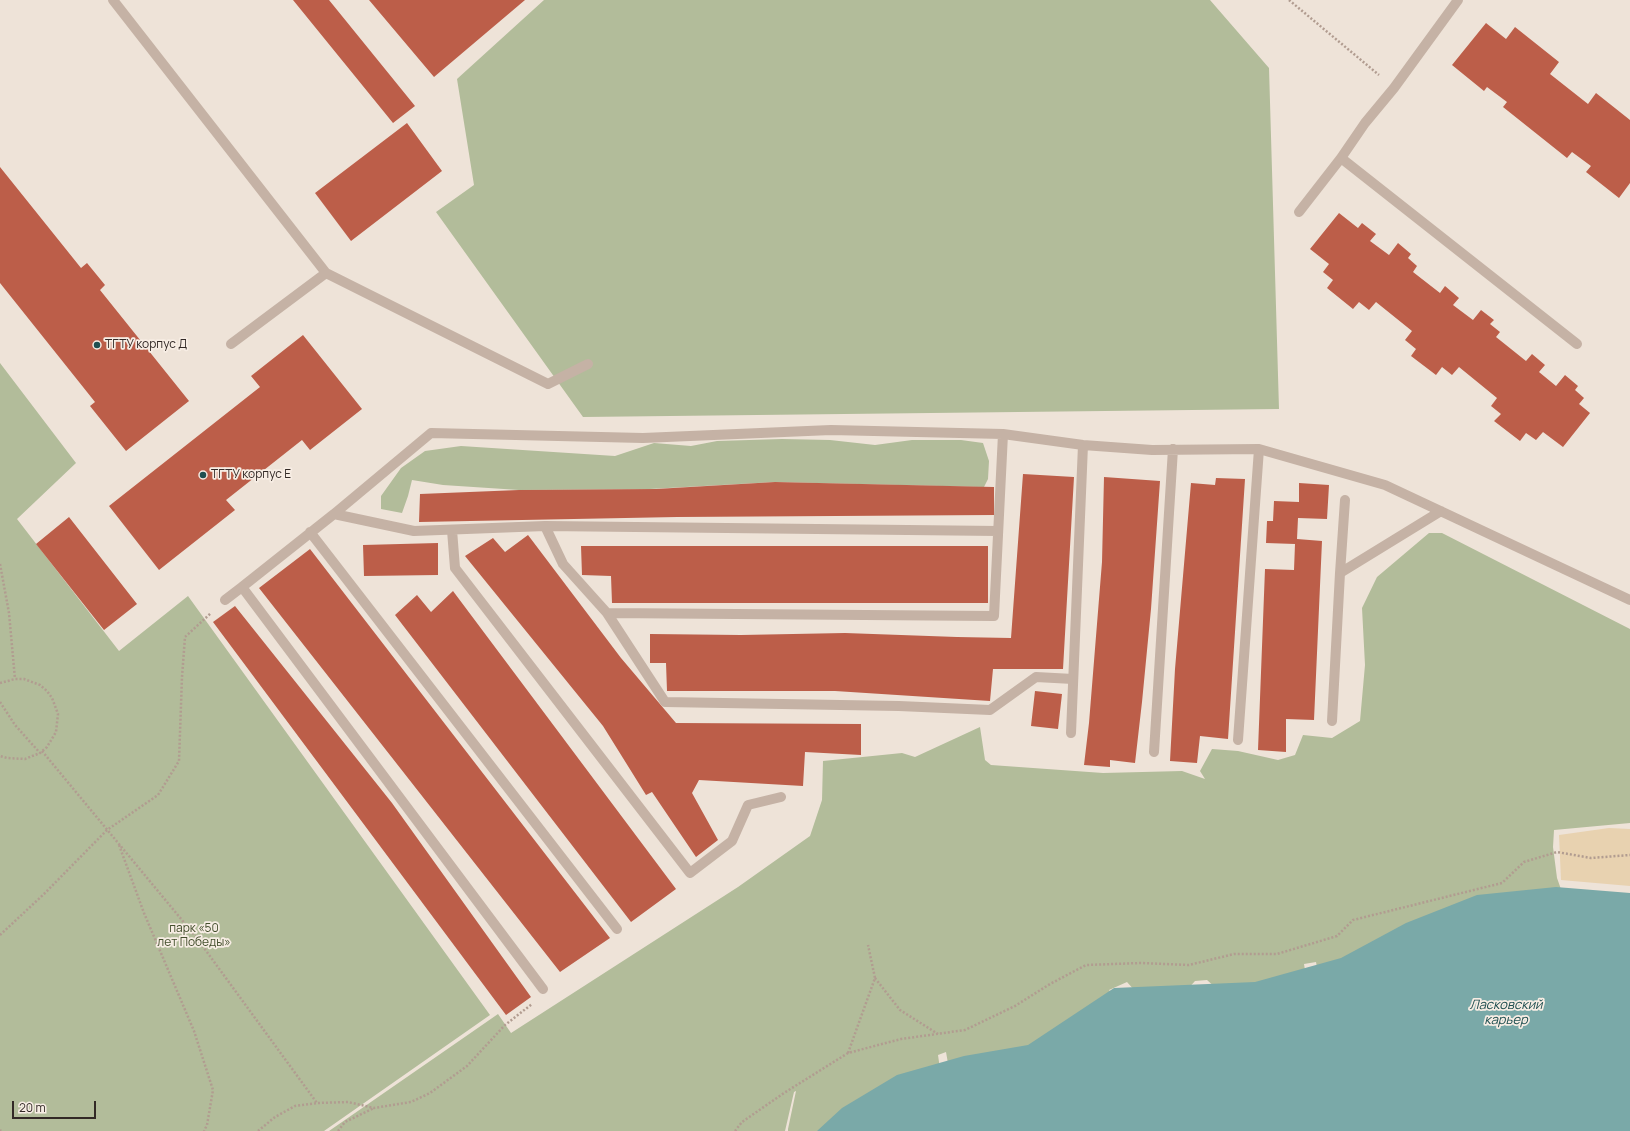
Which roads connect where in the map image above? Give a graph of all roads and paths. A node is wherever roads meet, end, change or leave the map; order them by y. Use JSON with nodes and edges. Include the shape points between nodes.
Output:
{"nodes":[{"id":1,"x":113,"y":0,"type":"edge"},
{"id":2,"x":1289,"y":0,"type":"edge"},
{"id":3,"x":1458,"y":0,"type":"edge"},
{"id":4,"x":1394,"y":88,"type":"junction"},
{"id":5,"x":1341,"y":158,"type":"junction"},
{"id":6,"x":1299,"y":212,"type":"dead end"},
{"id":7,"x":326,"y":274,"type":"junction"},
{"id":8,"x":231,"y":344,"type":"dead end"},
{"id":9,"x":1576,"y":344,"type":"dead end"},
{"id":10,"x":588,"y":364,"type":"dead end"},
{"id":11,"x":1003,"y":434,"type":"junction"},
{"id":12,"x":1083,"y":445,"type":"junction"},
{"id":13,"x":1259,"y":449,"type":"junction"},
{"id":14,"x":1173,"y":450,"type":"junction"},
{"id":15,"x":1345,"y":500,"type":"dead end"},
{"id":16,"x":1441,"y":511,"type":"junction"},
{"id":17,"x":334,"y":514,"type":"junction"},
{"id":18,"x":546,"y":526,"type":"junction"},
{"id":19,"x":452,"y":530,"type":"junction"},
{"id":20,"x":998,"y":531,"type":"junction"},
{"id":21,"x":310,"y":532,"type":"junction"},
{"id":22,"x":0,"y":564,"type":"edge"},
{"id":23,"x":1340,"y":573,"type":"junction"},
{"id":24,"x":242,"y":587,"type":"junction"},
{"id":25,"x":225,"y":600,"type":"joint"},
{"id":26,"x":1630,"y":600,"type":"edge"},
{"id":27,"x":607,"y":613,"type":"junction"},
{"id":28,"x":15,"y":679,"type":"junction"},
{"id":29,"x":1073,"y":679,"type":"junction"},
{"id":30,"x":0,"y":683,"type":"edge"},
{"id":31,"x":0,"y":702,"type":"edge"},
{"id":32,"x":1332,"y":721,"type":"dead end"},
{"id":33,"x":1071,"y":733,"type":"dead end"},
{"id":34,"x":1238,"y":740,"type":"dead end"},
{"id":35,"x":41,"y":752,"type":"junction"},
{"id":36,"x":1154,"y":752,"type":"dead end"},
{"id":37,"x":0,"y":756,"type":"edge"},
{"id":38,"x":780,"y":797,"type":"dead end"},
{"id":39,"x":107,"y":830,"type":"junction"},
{"id":40,"x":118,"y":843,"type":"junction"},
{"id":41,"x":1630,"y":855,"type":"edge"},
{"id":42,"x":617,"y":929,"type":"dead end"},
{"id":43,"x":0,"y":935,"type":"edge"},
{"id":44,"x":868,"y":945,"type":"dead end"},
{"id":45,"x":875,"y":978,"type":"junction"},
{"id":46,"x":543,"y":989,"type":"joint"},
{"id":47,"x":938,"y":1034,"type":"junction"},
{"id":48,"x":848,"y":1053,"type":"junction"},
{"id":49,"x":317,"y":1103,"type":"junction"},
{"id":50,"x":374,"y":1108,"type":"junction"},
{"id":51,"x":204,"y":1131,"type":"edge"},
{"id":52,"x":258,"y":1131,"type":"edge"},
{"id":53,"x":338,"y":1131,"type":"edge"},
{"id":54,"x":735,"y":1131,"type":"edge"}],
"edges":[{"from":1,"to":7,"type":"lane"},
{"from":2,"to":4,"type":"path"},
{"from":3,"to":4,"type":"lane"},
{"from":4,"to":5,"type":"lane"},
{"from":5,"to":6,"type":"lane"},
{"from":5,"to":9,"type":"lane"},
{"from":7,"to":8,"type":"lane"},
{"from":7,"to":10,"type":"lane","via":[[548,384]]},
{"from":11,"to":12,"type":"lane"},
{"from":11,"to":17,"type":"lane","via":[[831,430],[643,438],[431,433]]},
{"from":11,"to":20,"type":"lane"},
{"from":12,"to":14,"type":"lane"},
{"from":12,"to":29,"type":"lane"},
{"from":13,"to":14,"type":"lane"},
{"from":13,"to":16,"type":"lane","via":[[1385,485]]},
{"from":13,"to":34,"type":"lane"},
{"from":14,"to":36,"type":"lane"},
{"from":15,"to":23,"type":"lane"},
{"from":16,"to":23,"type":"lane"},
{"from":16,"to":26,"type":"lane"},
{"from":17,"to":19,"type":"lane","via":[[414,531]]},
{"from":17,"to":21,"type":"lane"},
{"from":18,"to":19,"type":"lane"},
{"from":18,"to":20,"type":"lane"},
{"from":18,"to":27,"type":"lane","via":[[563,564]]},
{"from":19,"to":38,"type":"lane","via":[[454,568],[690,873],[732,841],[748,806]]},
{"from":20,"to":27,"type":"lane","via":[[994,616]]},
{"from":21,"to":24,"type":"lane"},
{"from":21,"to":42,"type":"lane"},
{"from":22,"to":28,"type":"path","via":[[9,613]]},
{"from":23,"to":32,"type":"lane"},
{"from":24,"to":25,"type":"lane"},
{"from":24,"to":46,"type":"lane"},
{"from":25,"to":39,"type":"path","via":[[184,637],[179,761],[158,795]]},
{"from":27,"to":29,"type":"lane","via":[[665,702],[990,710],[1036,677]]},
{"from":28,"to":30,"type":"path"},
{"from":28,"to":35,"type":"path","via":[[32,681],[40,685],[56,706],[56,732]]},
{"from":29,"to":33,"type":"lane"},
{"from":31,"to":35,"type":"path","via":[[15,725]]},
{"from":35,"to":37,"type":"path","via":[[25,759]]},
{"from":35,"to":39,"type":"path"},
{"from":39,"to":40,"type":"path"},
{"from":39,"to":43,"type":"path"},
{"from":40,"to":49,"type":"path","via":[[196,937]]},
{"from":40,"to":51,"type":"path","via":[[144,913],[194,1031],[212,1090]]},
{"from":41,"to":47,"type":"path","via":[[1591,858],[1557,852],[1524,862],[1502,883],[1353,920],[1337,936],[1277,954],[1234,954],[1189,965],[1140,962],[1086,964],[1015,1006],[965,1030]]},
{"from":44,"to":45,"type":"path"},
{"from":45,"to":47,"type":"path","via":[[900,1010]]},
{"from":45,"to":48,"type":"path"},
{"from":46,"to":50,"type":"path","via":[[532,1004],[505,1025],[467,1066],[430,1093],[411,1102]]},
{"from":47,"to":48,"type":"path"},
{"from":48,"to":54,"type":"path","via":[[784,1093],[742,1122]]},
{"from":49,"to":50,"type":"path","via":[[348,1102]]},
{"from":49,"to":52,"type":"path","via":[[295,1106],[275,1117]]},
{"from":50,"to":53,"type":"path","via":[[345,1122]]}]}
